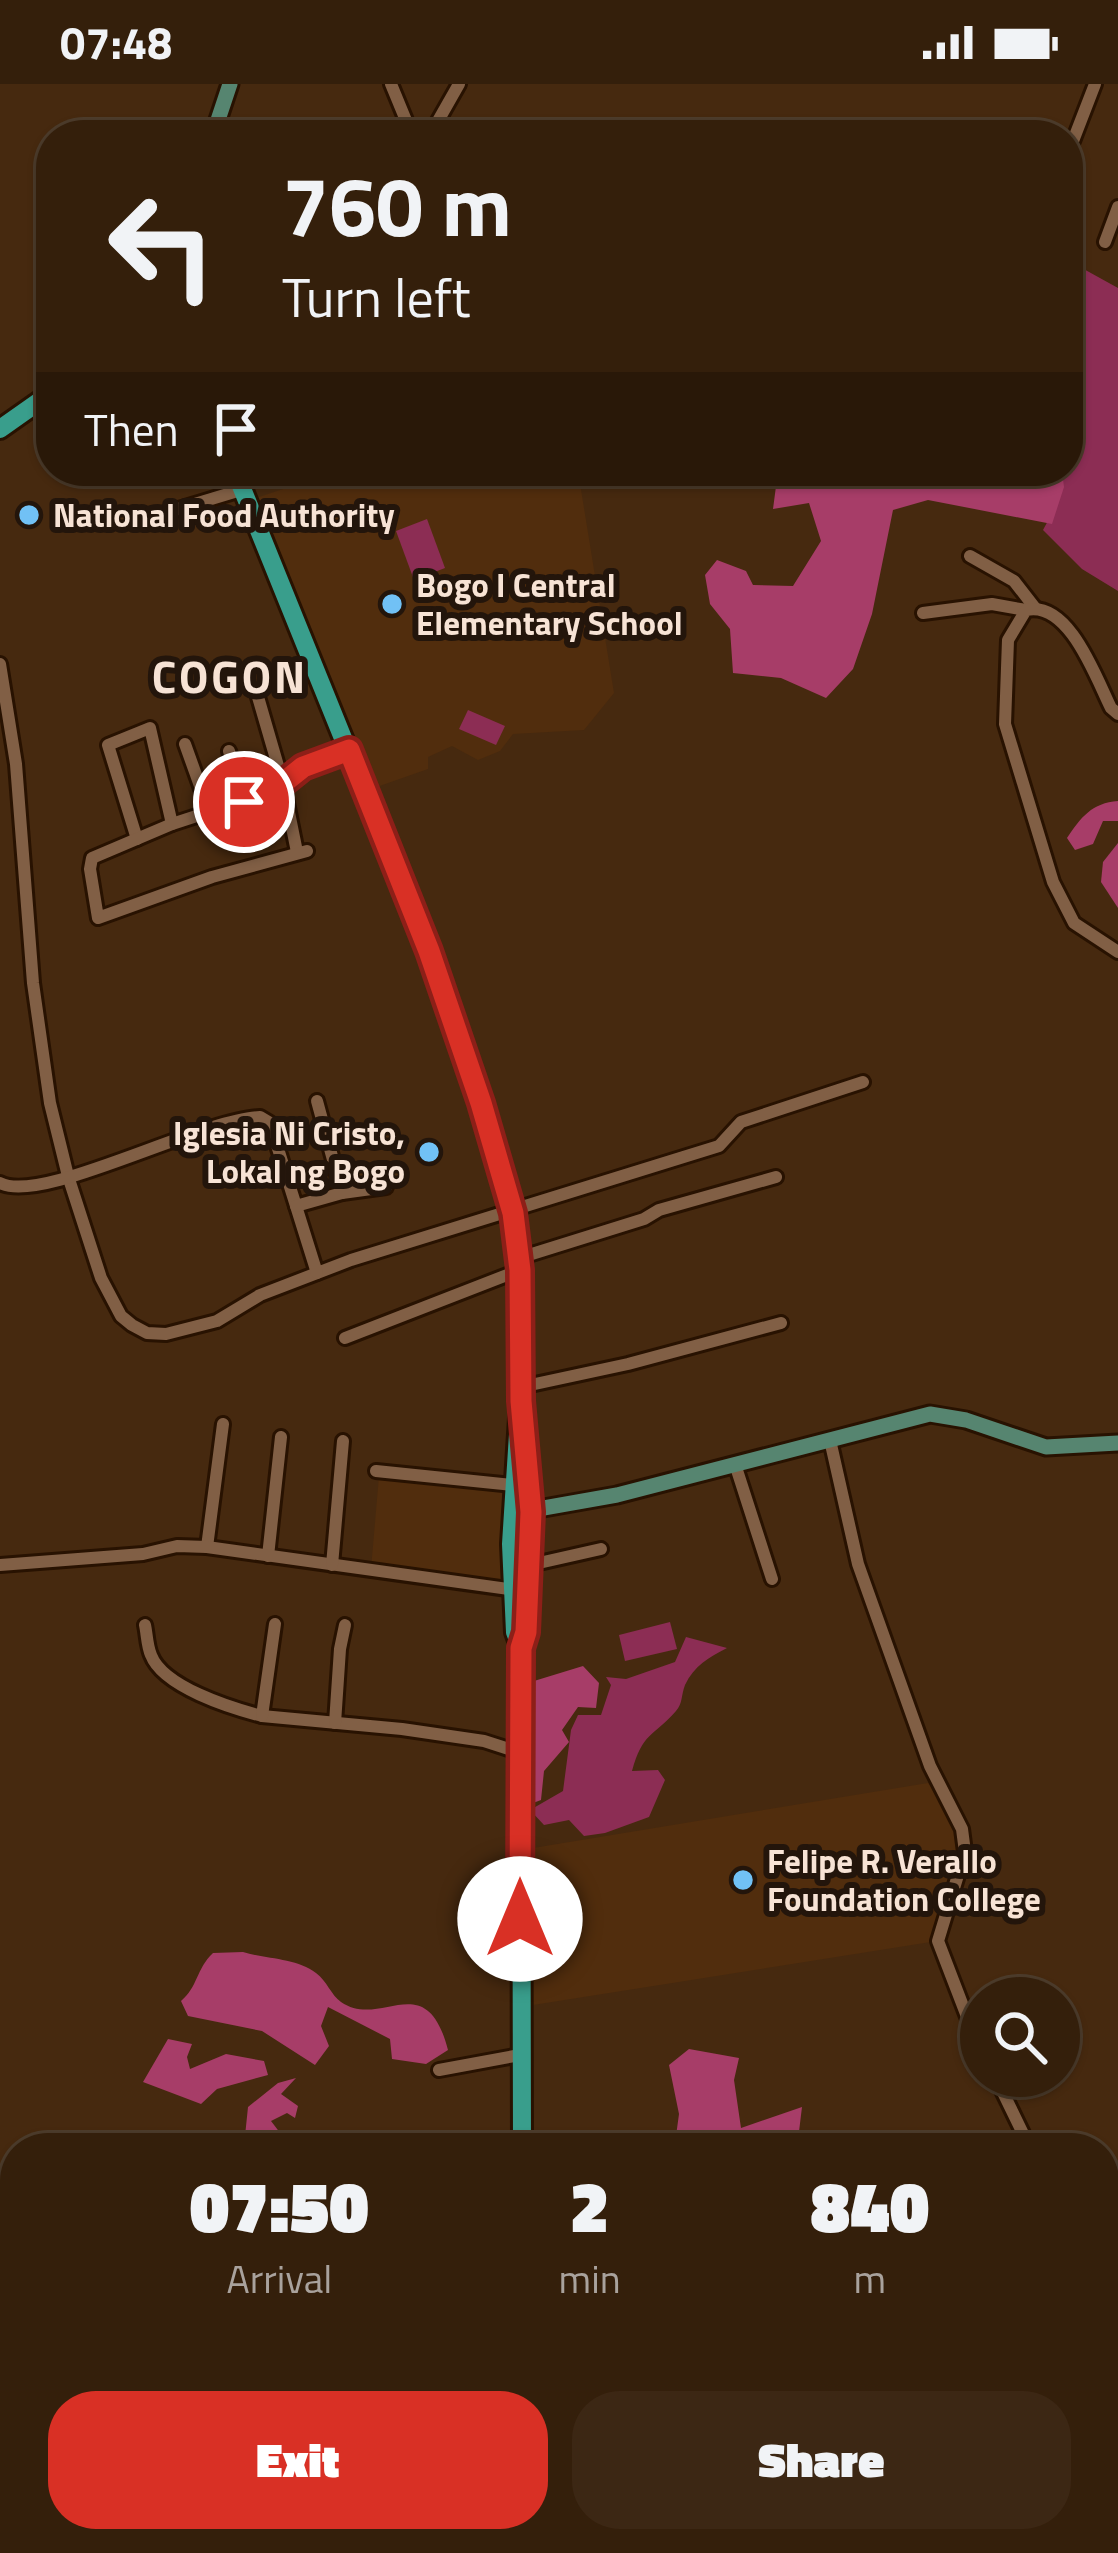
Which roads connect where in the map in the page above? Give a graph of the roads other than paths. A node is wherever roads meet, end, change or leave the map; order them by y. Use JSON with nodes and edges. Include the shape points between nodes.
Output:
{"nodes":[{"id":1,"x":230,"y":84,"type":"edge"},
{"id":2,"x":391,"y":84,"type":"edge"},
{"id":3,"x":459,"y":84,"type":"edge"},
{"id":4,"x":1095,"y":84,"type":"edge"},
{"id":5,"x":218,"y":120,"type":"edge"},
{"id":6,"x":406,"y":120,"type":"edge"},
{"id":7,"x":439,"y":120,"type":"edge"},
{"id":8,"x":1081,"y":120,"type":"edge"},
{"id":9,"x":1118,"y":207,"type":"edge"},
{"id":10,"x":1105,"y":242,"type":"dead end"},
{"id":11,"x":36,"y":404,"type":"edge"},
{"id":12,"x":0,"y":429,"type":"edge"},
{"id":13,"x":224,"y":486,"type":"edge"},
{"id":14,"x":240,"y":486,"type":"edge"},
{"id":15,"x":154,"y":516,"type":"dead end"},
{"id":16,"x":970,"y":556,"type":"dead end"},
{"id":17,"x":1030,"y":609,"type":"junction"},
{"id":18,"x":923,"y":613,"type":"dead end"},
{"id":19,"x":0,"y":664,"type":"edge"},
{"id":20,"x":258,"y":697,"type":"dead end"},
{"id":21,"x":1118,"y":713,"type":"edge"},
{"id":22,"x":185,"y":744,"type":"dead end"},
{"id":23,"x":349,"y":750,"type":"junction"},
{"id":24,"x":229,"y":751,"type":"dead end"},
{"id":25,"x":283,"y":783,"type":"junction"},
{"id":26,"x":244,"y":802,"type":"junction"},
{"id":27,"x":209,"y":811,"type":"junction"},
{"id":28,"x":172,"y":824,"type":"junction"},
{"id":29,"x":137,"y":839,"type":"junction"},
{"id":30,"x":1118,"y":952,"type":"edge"},
{"id":31,"x":863,"y":1082,"type":"dead end"},
{"id":32,"x":317,"y":1100,"type":"dead end"},
{"id":33,"x":68,"y":1177,"type":"junction"},
{"id":34,"x":776,"y":1177,"type":"dead end"},
{"id":35,"x":0,"y":1183,"type":"edge"},
{"id":36,"x":386,"y":1187,"type":"dead end"},
{"id":37,"x":342,"y":1192,"type":"junction"},
{"id":38,"x":296,"y":1206,"type":"junction"},
{"id":39,"x":513,"y":1213,"type":"junction"},
{"id":40,"x":520,"y":1264,"type":"junction"},
{"id":41,"x":317,"y":1273,"type":"junction"},
{"id":42,"x":781,"y":1323,"type":"dead end"},
{"id":43,"x":345,"y":1339,"type":"dead end"},
{"id":44,"x":521,"y":1394,"type":"junction"},
{"id":45,"x":223,"y":1424,"type":"dead end"},
{"id":46,"x":280,"y":1436,"type":"dead end"},
{"id":47,"x":830,"y":1440,"type":"junction"},
{"id":48,"x":343,"y":1441,"type":"dead end"},
{"id":49,"x":1118,"y":1443,"type":"edge"},
{"id":50,"x":735,"y":1464,"type":"junction"},
{"id":51,"x":376,"y":1471,"type":"dead end"},
{"id":52,"x":513,"y":1485,"type":"junction"},
{"id":53,"x":521,"y":1512,"type":"junction"},
{"id":54,"x":521,"y":1535,"type":"junction"},
{"id":55,"x":207,"y":1547,"type":"junction"},
{"id":56,"x":601,"y":1549,"type":"dead end"},
{"id":57,"x":268,"y":1556,"type":"junction"},
{"id":58,"x":0,"y":1565,"type":"edge"},
{"id":59,"x":332,"y":1565,"type":"junction"},
{"id":60,"x":530,"y":1565,"type":"junction"},
{"id":61,"x":772,"y":1579,"type":"dead end"},
{"id":62,"x":520,"y":1589,"type":"junction"},
{"id":63,"x":275,"y":1624,"type":"dead end"},
{"id":64,"x":145,"y":1625,"type":"dead end"},
{"id":65,"x":345,"y":1625,"type":"dead end"},
{"id":66,"x":262,"y":1716,"type":"junction"},
{"id":67,"x":335,"y":1723,"type":"junction"},
{"id":68,"x":520,"y":1753,"type":"junction"},
{"id":69,"x":960,"y":1998,"type":"edge"},
{"id":70,"x":520,"y":2055,"type":"junction"},
{"id":71,"x":439,"y":2070,"type":"dead end"},
{"id":72,"x":1004,"y":2097,"type":"edge"},
{"id":73,"x":522,"y":2133,"type":"edge"},
{"id":74,"x":1022,"y":2133,"type":"edge"}],
"edges":[{"from":1,"to":5,"type":"main road"},
{"from":2,"to":6,"type":"street"},
{"from":3,"to":7,"type":"street"},
{"from":4,"to":8,"type":"street"},
{"from":9,"to":10,"type":"street"},
{"from":11,"to":12,"type":"highway"},
{"from":13,"to":15,"type":"street"},
{"from":14,"to":23,"type":"highway"},
{"from":16,"to":17,"type":"street","via":[[1014,581]]},
{"from":17,"to":18,"type":"street","via":[[992,604]]},
{"from":17,"to":21,"type":"street","via":[[1065,624]]},
{"from":17,"to":30,"type":"street","via":[[1008,640],[1006,724],[1053,882],[1074,923]]},
{"from":19,"to":33,"type":"street","via":[[33,983]]},
{"from":20,"to":25,"type":"street"},
{"from":22,"to":27,"type":"street"},
{"from":23,"to":25,"type":"street"},
{"from":23,"to":39,"type":"highway","via":[[429,951]]},
{"from":24,"to":26,"type":"street"},
{"from":25,"to":26,"type":"street"},
{"from":25,"to":29,"type":"street","via":[[302,851],[98,918],[92,858]]},
{"from":26,"to":27,"type":"street"},
{"from":27,"to":28,"type":"street"},
{"from":28,"to":29,"type":"street"},
{"from":28,"to":29,"type":"street","via":[[150,728],[108,745]]},
{"from":31,"to":39,"type":"street","via":[[741,1122],[719,1146]]},
{"from":32,"to":37,"type":"street"},
{"from":33,"to":35,"type":"street","via":[[25,1189]]},
{"from":33,"to":38,"type":"street","via":[[260,1118],[270,1123]]},
{"from":33,"to":41,"type":"street","via":[[110,1299],[147,1333],[217,1322]]},
{"from":34,"to":40,"type":"street","via":[[659,1210]]},
{"from":36,"to":37,"type":"street"},
{"from":37,"to":38,"type":"street"},
{"from":38,"to":41,"type":"street"},
{"from":39,"to":40,"type":"highway"},
{"from":39,"to":41,"type":"street"},
{"from":40,"to":43,"type":"street"},
{"from":40,"to":44,"type":"highway"},
{"from":42,"to":44,"type":"street"},
{"from":44,"to":52,"type":"highway"},
{"from":44,"to":53,"type":"highway"},
{"from":45,"to":55,"type":"street"},
{"from":46,"to":57,"type":"street"},
{"from":47,"to":49,"type":"main road","via":[[930,1414],[1046,1447]]},
{"from":47,"to":50,"type":"main road"},
{"from":47,"to":69,"type":"street","via":[[858,1564],[930,1766],[962,1829],[965,1852],[938,1941]]},
{"from":48,"to":59,"type":"street"},
{"from":50,"to":53,"type":"main road"},
{"from":50,"to":61,"type":"street"},
{"from":51,"to":52,"type":"street"},
{"from":52,"to":53,"type":"highway"},
{"from":53,"to":54,"type":"highway"},
{"from":54,"to":60,"type":"highway"},
{"from":54,"to":62,"type":"highway"},
{"from":55,"to":57,"type":"street"},
{"from":55,"to":58,"type":"street"},
{"from":56,"to":60,"type":"street"},
{"from":57,"to":59,"type":"street"},
{"from":59,"to":62,"type":"street"},
{"from":60,"to":62,"type":"highway"},
{"from":62,"to":68,"type":"highway"},
{"from":63,"to":66,"type":"street"},
{"from":64,"to":66,"type":"street","via":[[151,1658],[162,1670],[189,1690]]},
{"from":65,"to":67,"type":"street"},
{"from":66,"to":67,"type":"street"},
{"from":67,"to":68,"type":"street","via":[[484,1741]]},
{"from":68,"to":70,"type":"highway"},
{"from":70,"to":71,"type":"street"},
{"from":70,"to":73,"type":"highway"},
{"from":72,"to":74,"type":"street"}]}
